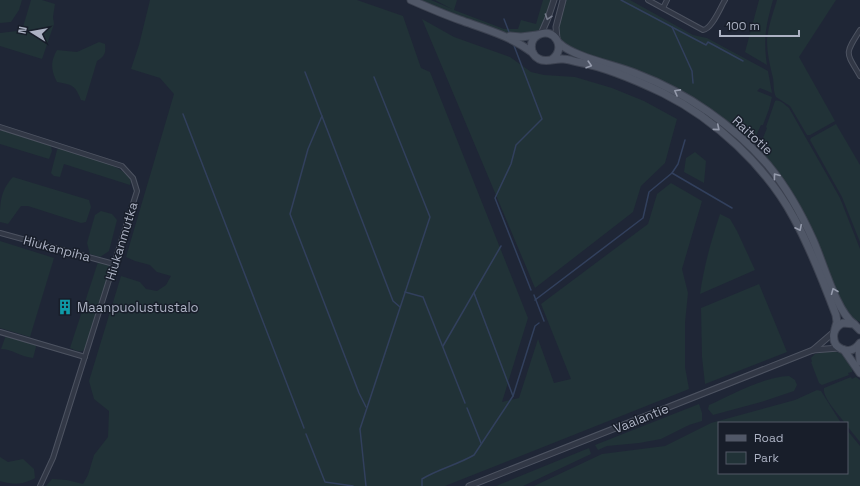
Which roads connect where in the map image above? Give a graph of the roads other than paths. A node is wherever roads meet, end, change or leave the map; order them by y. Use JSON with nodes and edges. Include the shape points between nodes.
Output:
{"nodes":[{"id":1,"x":411,"y":0,"type":"edge"},
{"id":2,"x":554,"y":0,"type":"edge"},
{"id":3,"x":563,"y":0,"type":"edge"},
{"id":4,"x":648,"y":0,"type":"edge"},
{"id":5,"x":667,"y":0,"type":"edge"},
{"id":6,"x":725,"y":0,"type":"edge"},
{"id":7,"x":663,"y":8,"type":"junction"},
{"id":8,"x":860,"y":30,"type":"edge"},
{"id":9,"x":539,"y":34,"type":"junction"},
{"id":10,"x":502,"y":35,"type":"junction"},
{"id":11,"x":558,"y":42,"type":"junction"},
{"id":12,"x":533,"y":53,"type":"junction"},
{"id":13,"x":550,"y":60,"type":"junction"},
{"id":14,"x":860,"y":76,"type":"edge"},
{"id":15,"x":0,"y":127,"type":"edge"},
{"id":16,"x":0,"y":232,"type":"edge"},
{"id":17,"x":114,"y":264,"type":"junction"},
{"id":18,"x":858,"y":326,"type":"edge"},
{"id":19,"x":835,"y":331,"type":"junction"},
{"id":20,"x":0,"y":332,"type":"edge"},
{"id":21,"x":859,"y":344,"type":"edge"},
{"id":22,"x":842,"y":349,"type":"junction"},
{"id":23,"x":813,"y":350,"type":"junction"},
{"id":24,"x":85,"y":357,"type":"junction"},
{"id":25,"x":857,"y":363,"type":"edge"},
{"id":26,"x":860,"y":372,"type":"edge"},
{"id":27,"x":40,"y":486,"type":"edge"},
{"id":28,"x":468,"y":486,"type":"edge"}],
"edges":[{"from":1,"to":10,"type":"main road"},
{"from":2,"to":9,"type":"street","one_way":true},
{"from":3,"to":11,"type":"street","via":[[556,27]]},
{"from":4,"to":7,"type":"street"},
{"from":5,"to":7,"type":"street"},
{"from":6,"to":7,"type":"street","via":[[710,27],[705,30]]},
{"from":8,"to":14,"type":"street","via":[[848,54]]},
{"from":9,"to":10,"type":"main road","via":[[521,38]]},
{"from":9,"to":11,"type":"main road","via":[[548,33]]},
{"from":9,"to":12,"type":"main road","via":[[532,43]]},
{"from":10,"to":12,"type":"main road","via":[[520,43]]},
{"from":11,"to":13,"type":"main road","via":[[557,55]]},
{"from":18,"to":11,"type":"main road","name":"Raitotie","one_way":true,"via":[[844,313],[838,303],[800,211],[768,165],[733,131],[710,112],[666,86],[565,49]]},
{"from":12,"to":13,"type":"main road","via":[[540,60]]},
{"from":13,"to":19,"type":"main road","name":"Raitotie","one_way":true,"via":[[580,62],[635,81],[686,105],[729,138],[778,192],[794,218],[808,245],[834,311],[837,322]]},
{"from":15,"to":17,"type":"street","name":"Hiukanmutka","via":[[122,166],[133,178],[137,191]]},
{"from":16,"to":17,"type":"street","name":"Hiukanpiha"},
{"from":17,"to":24,"type":"street","name":"Hiukanmutka"},
{"from":18,"to":19,"type":"main road","via":[[843,323]]},
{"from":19,"to":22,"type":"main road","name":"Raitotie","via":[[834,342]]},
{"from":19,"to":23,"type":"street","name":"Vaalantie"},
{"from":20,"to":24,"type":"street"},
{"from":21,"to":22,"type":"main road","via":[[851,350]]},
{"from":21,"to":25,"type":"main road"},
{"from":22,"to":23,"type":"street","name":"Vaalantie"},
{"from":22,"to":25,"type":"main road"},
{"from":23,"to":28,"type":"street","name":"Vaalantie"},
{"from":24,"to":27,"type":"street","name":"Hiukanmutka","via":[[53,458]]},
{"from":25,"to":26,"type":"main road"}]}
